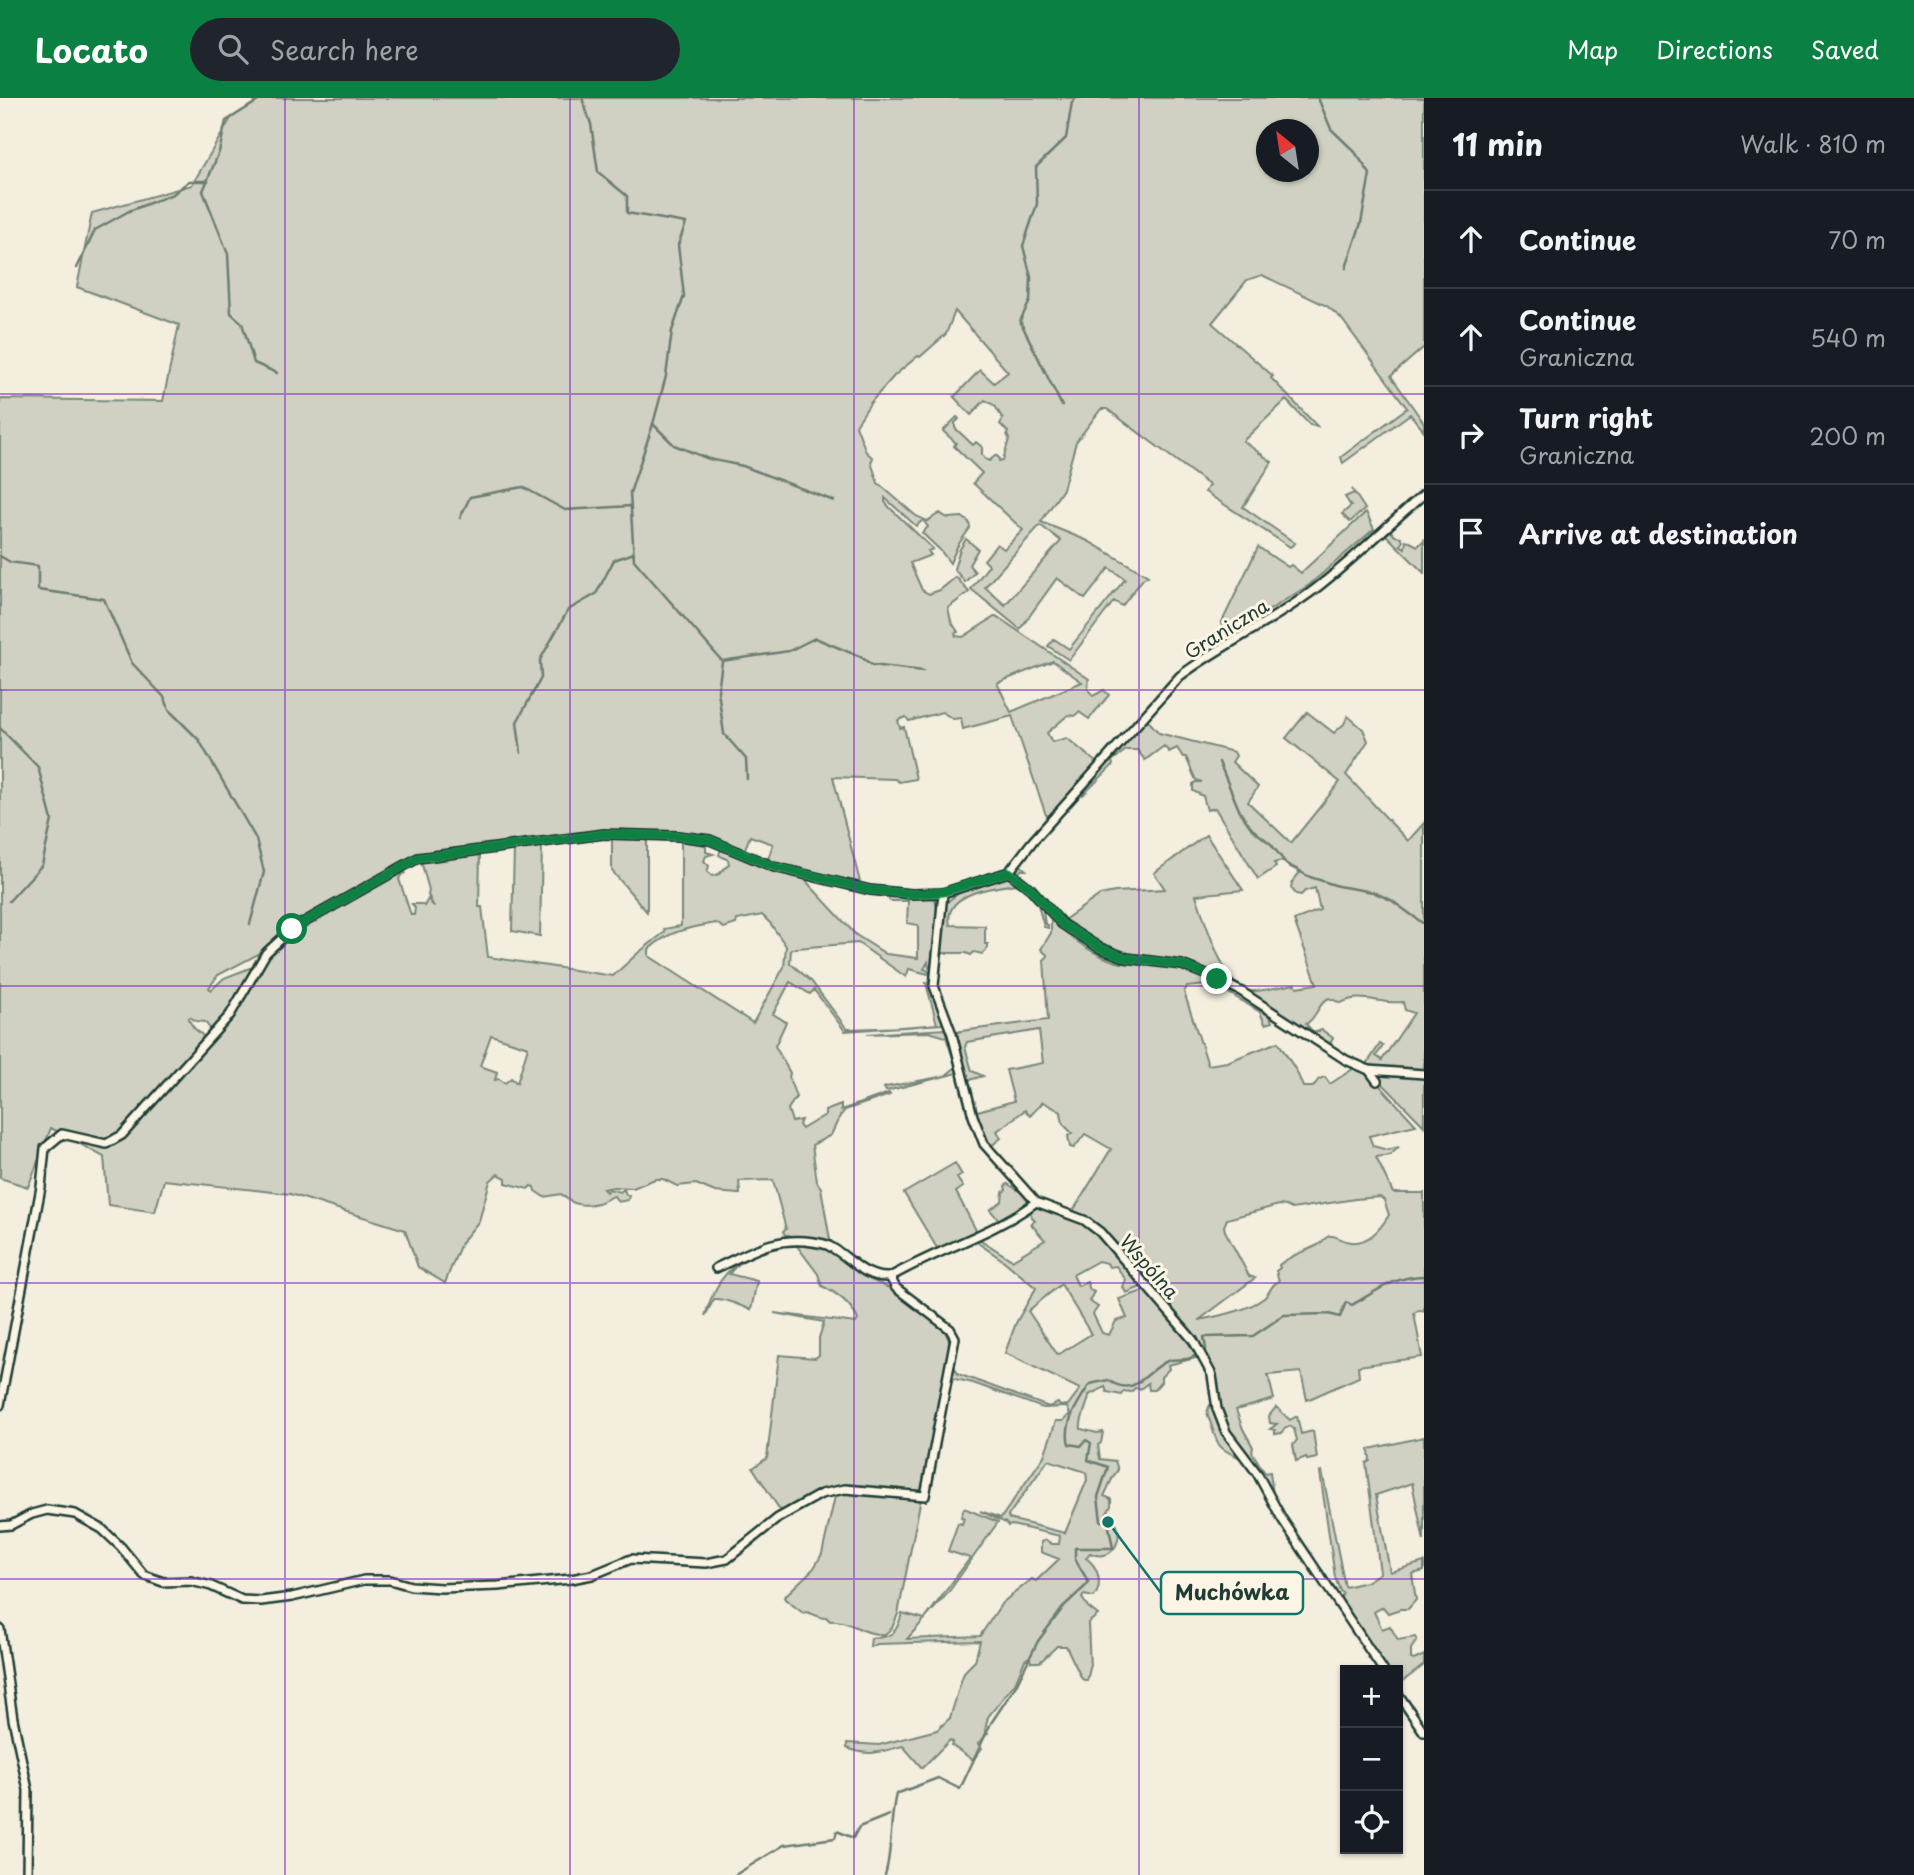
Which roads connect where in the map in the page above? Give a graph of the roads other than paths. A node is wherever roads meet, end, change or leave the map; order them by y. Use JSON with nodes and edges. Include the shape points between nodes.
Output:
{"nodes":[{"id":1,"x":1424,"y":494,"type":"edge"},
{"id":2,"x":1009,"y":872,"type":"junction"},
{"id":3,"x":943,"y":892,"type":"junction"},
{"id":4,"x":1369,"y":1070,"type":"junction"},
{"id":5,"x":1424,"y":1074,"type":"edge"},
{"id":6,"x":1377,"y":1081,"type":"dead end"},
{"id":7,"x":1036,"y":1202,"type":"junction"},
{"id":8,"x":716,"y":1268,"type":"dead end"},
{"id":9,"x":890,"y":1278,"type":"junction"},
{"id":10,"x":0,"y":1405,"type":"edge"},
{"id":11,"x":0,"y":1527,"type":"edge"},
{"id":12,"x":0,"y":1629,"type":"edge"},
{"id":13,"x":1379,"y":1665,"type":"edge"},
{"id":14,"x":1403,"y":1700,"type":"edge"},
{"id":15,"x":1424,"y":1732,"type":"edge"},
{"id":16,"x":27,"y":1875,"type":"edge"}],
"edges":[{"from":1,"to":2,"type":"street","name":"Graniczna","via":[[1319,586],[1180,676]]},
{"from":2,"to":3,"type":"street"},
{"from":2,"to":4,"type":"street","via":[[1062,924],[1100,948],[1127,958],[1182,965],[1217,979]]},
{"from":3,"to":7,"type":"street","name":"Wspólna","via":[[934,986],[984,1144]]},
{"from":3,"to":10,"type":"street","via":[[870,890],[775,867],[710,840],[678,836],[604,834],[418,858],[292,929],[266,953],[230,1015],[122,1135],[106,1144],[62,1134],[45,1148]]},
{"from":4,"to":5,"type":"street"},
{"from":4,"to":6,"type":"street"},
{"from":7,"to":9,"type":"street","via":[[1015,1217]]},
{"from":7,"to":13,"type":"street","name":"Wspólna","via":[[1084,1220],[1100,1232],[1193,1339],[1212,1375],[1226,1432]]},
{"from":8,"to":9,"type":"street","via":[[775,1242],[797,1240],[828,1245],[862,1271]]},
{"from":9,"to":11,"type":"street","via":[[955,1338],[925,1496],[845,1489],[821,1494],[778,1518],[727,1559],[706,1563],[631,1559],[592,1575],[498,1586],[441,1588],[364,1580],[292,1597],[242,1600],[211,1586],[163,1582],[144,1575],[102,1529],[75,1514],[47,1510]]},
{"from":12,"to":16,"type":"street","via":[[28,1790]]},
{"from":14,"to":15,"type":"street"}]}
